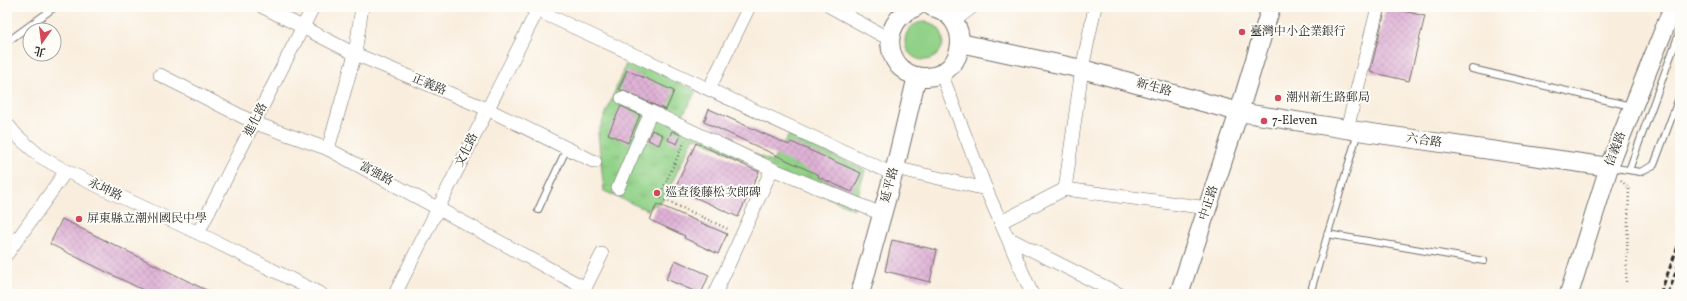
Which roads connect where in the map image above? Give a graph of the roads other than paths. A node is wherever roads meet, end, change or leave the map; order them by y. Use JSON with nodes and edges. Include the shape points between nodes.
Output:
{"nodes":[{"id":1,"x":54,"y":7,"type":"edge"},
{"id":2,"x":263,"y":7,"type":"edge"},
{"id":3,"x":312,"y":7,"type":"edge"},
{"id":4,"x":362,"y":7,"type":"edge"},
{"id":5,"x":749,"y":7,"type":"edge"},
{"id":6,"x":831,"y":7,"type":"edge"},
{"id":7,"x":932,"y":7,"type":"edge"},
{"id":8,"x":972,"y":7,"type":"edge"},
{"id":9,"x":1095,"y":7,"type":"edge"},
{"id":10,"x":1270,"y":7,"type":"edge"},
{"id":11,"x":1378,"y":7,"type":"edge"},
{"id":12,"x":1673,"y":7,"type":"edge"},
{"id":13,"x":535,"y":8,"type":"edge"},
{"id":14,"x":910,"y":8,"type":"edge"},
{"id":15,"x":954,"y":21,"type":"junction"},
{"id":16,"x":302,"y":26,"type":"junction"},
{"id":17,"x":1680,"y":32,"type":"edge"},
{"id":18,"x":890,"y":39,"type":"junction"},
{"id":19,"x":7,"y":42,"type":"edge"},
{"id":20,"x":960,"y":43,"type":"junction"},
{"id":21,"x":355,"y":54,"type":"junction"},
{"id":22,"x":1082,"y":69,"type":"junction"},
{"id":23,"x":1472,"y":70,"type":"dead end"},
{"id":24,"x":941,"y":73,"type":"junction"},
{"id":25,"x":160,"y":75,"type":"dead end"},
{"id":26,"x":917,"y":76,"type":"junction"},
{"id":27,"x":709,"y":89,"type":"junction"},
{"id":28,"x":1680,"y":95,"type":"edge"},
{"id":29,"x":622,"y":98,"type":"dead end"},
{"id":30,"x":1633,"y":107,"type":"junction"},
{"id":31,"x":487,"y":109,"type":"junction"},
{"id":32,"x":651,"y":112,"type":"junction"},
{"id":33,"x":1240,"y":112,"type":"junction"},
{"id":34,"x":255,"y":123,"type":"junction"},
{"id":35,"x":7,"y":124,"type":"edge"},
{"id":36,"x":1353,"y":130,"type":"junction"},
{"id":37,"x":567,"y":148,"type":"junction"},
{"id":38,"x":328,"y":149,"type":"junction"},
{"id":39,"x":595,"y":162,"type":"dead end"},
{"id":40,"x":1609,"y":167,"type":"junction"},
{"id":41,"x":772,"y":169,"type":"junction"},
{"id":42,"x":1629,"y":170,"type":"junction"},
{"id":43,"x":66,"y":171,"type":"junction"},
{"id":44,"x":894,"y":171,"type":"junction"},
{"id":45,"x":618,"y":188,"type":"dead end"},
{"id":46,"x":986,"y":189,"type":"junction"},
{"id":47,"x":1065,"y":190,"type":"junction"},
{"id":48,"x":438,"y":208,"type":"junction"},
{"id":49,"x":1208,"y":208,"type":"junction"},
{"id":50,"x":538,"y":210,"type":"dead end"},
{"id":51,"x":882,"y":214,"type":"junction"},
{"id":52,"x":1001,"y":222,"type":"junction"},
{"id":53,"x":198,"y":233,"type":"junction"},
{"id":54,"x":1327,"y":234,"type":"junction"},
{"id":55,"x":1008,"y":238,"type":"junction"},
{"id":56,"x":7,"y":254,"type":"edge"},
{"id":57,"x":602,"y":254,"type":"dead end"},
{"id":58,"x":1484,"y":261,"type":"dead end"},
{"id":59,"x":1312,"y":288,"type":"dead end"},
{"id":60,"x":583,"y":291,"type":"edge"},
{"id":61,"x":321,"y":294,"type":"edge"},
{"id":62,"x":395,"y":294,"type":"edge"},
{"id":63,"x":715,"y":294,"type":"edge"},
{"id":64,"x":860,"y":294,"type":"edge"},
{"id":65,"x":1032,"y":294,"type":"edge"},
{"id":66,"x":1120,"y":294,"type":"edge"},
{"id":67,"x":1179,"y":294,"type":"edge"},
{"id":68,"x":1569,"y":294,"type":"edge"}],
"edges":[{"from":1,"to":19,"type":"lane"},
{"from":2,"to":16,"type":"street","name":"正義路"},
{"from":3,"to":16,"type":"street","name":"進化路"},
{"from":4,"to":21,"type":"street"},
{"from":5,"to":27,"type":"street"},
{"from":6,"to":18,"type":"street"},
{"from":7,"to":15,"type":"main road","via":[[947,13]]},
{"from":8,"to":15,"type":"street"},
{"from":9,"to":22,"type":"street"},
{"from":10,"to":33,"type":"main road"},
{"from":11,"to":36,"type":"street"},
{"from":12,"to":30,"type":"main road","name":"信義路"},
{"from":13,"to":27,"type":"street"},
{"from":13,"to":31,"type":"street","name":"文化路"},
{"from":14,"to":18,"type":"main road","via":[[892,27]]},
{"from":15,"to":20,"type":"main road","via":[[959,31]]},
{"from":16,"to":21,"type":"street","name":"正義路"},
{"from":16,"to":34,"type":"street","name":"進化路"},
{"from":17,"to":42,"type":"lane"},
{"from":18,"to":26,"type":"main road","via":[[894,59],[901,67]]},
{"from":20,"to":22,"type":"main road","name":"新生路"},
{"from":20,"to":24,"type":"main road","via":[[953,63]]},
{"from":21,"to":31,"type":"street","name":"正義路"},
{"from":21,"to":38,"type":"street"},
{"from":22,"to":33,"type":"main road","name":"新生路"},
{"from":22,"to":47,"type":"street"},
{"from":23,"to":30,"type":"lane"},
{"from":24,"to":26,"type":"main road","via":[[927,77]]},
{"from":24,"to":46,"type":"street"},
{"from":25,"to":34,"type":"street","name":"富強路"},
{"from":26,"to":44,"type":"main road","name":"延平路"},
{"from":27,"to":44,"type":"street"},
{"from":28,"to":42,"type":"lane","via":[[1654,165],[1640,172]]},
{"from":29,"to":32,"type":"street"},
{"from":30,"to":40,"type":"main road","name":"信義路"},
{"from":31,"to":37,"type":"street","name":"正義路"},
{"from":31,"to":48,"type":"street","name":"文化路"},
{"from":32,"to":41,"type":"street"},
{"from":32,"to":45,"type":"street"},
{"from":33,"to":36,"type":"main road","name":"六合路"},
{"from":33,"to":49,"type":"main road","name":"中正路"},
{"from":34,"to":38,"type":"street","name":"富強路"},
{"from":34,"to":53,"type":"street","name":"進化路"},
{"from":35,"to":43,"type":"street","name":"永坤路","via":[[40,157]]},
{"from":36,"to":40,"type":"main road","name":"六合路"},
{"from":36,"to":54,"type":"lane"},
{"from":37,"to":39,"type":"street","name":"正義路"},
{"from":37,"to":50,"type":"lane"},
{"from":38,"to":48,"type":"street","name":"富強路"},
{"from":40,"to":42,"type":"lane"},
{"from":40,"to":68,"type":"main road","name":"信義路"},
{"from":41,"to":51,"type":"street"},
{"from":41,"to":63,"type":"street"},
{"from":43,"to":53,"type":"street","name":"永坤路"},
{"from":43,"to":56,"type":"street"},
{"from":44,"to":46,"type":"street"},
{"from":44,"to":51,"type":"main road","name":"延平路"},
{"from":46,"to":52,"type":"street"},
{"from":47,"to":49,"type":"street"},
{"from":47,"to":52,"type":"street"},
{"from":48,"to":60,"type":"street","name":"富強路"},
{"from":48,"to":62,"type":"street","name":"文化路"},
{"from":49,"to":67,"type":"main road","name":"中正路"},
{"from":51,"to":64,"type":"main road","name":"延平路"},
{"from":52,"to":55,"type":"street"},
{"from":53,"to":61,"type":"street","name":"永坤路"},
{"from":54,"to":58,"type":"lane"},
{"from":54,"to":59,"type":"lane"},
{"from":55,"to":65,"type":"street"},
{"from":55,"to":66,"type":"street"},
{"from":57,"to":60,"type":"street","name":"富強路"}]}
